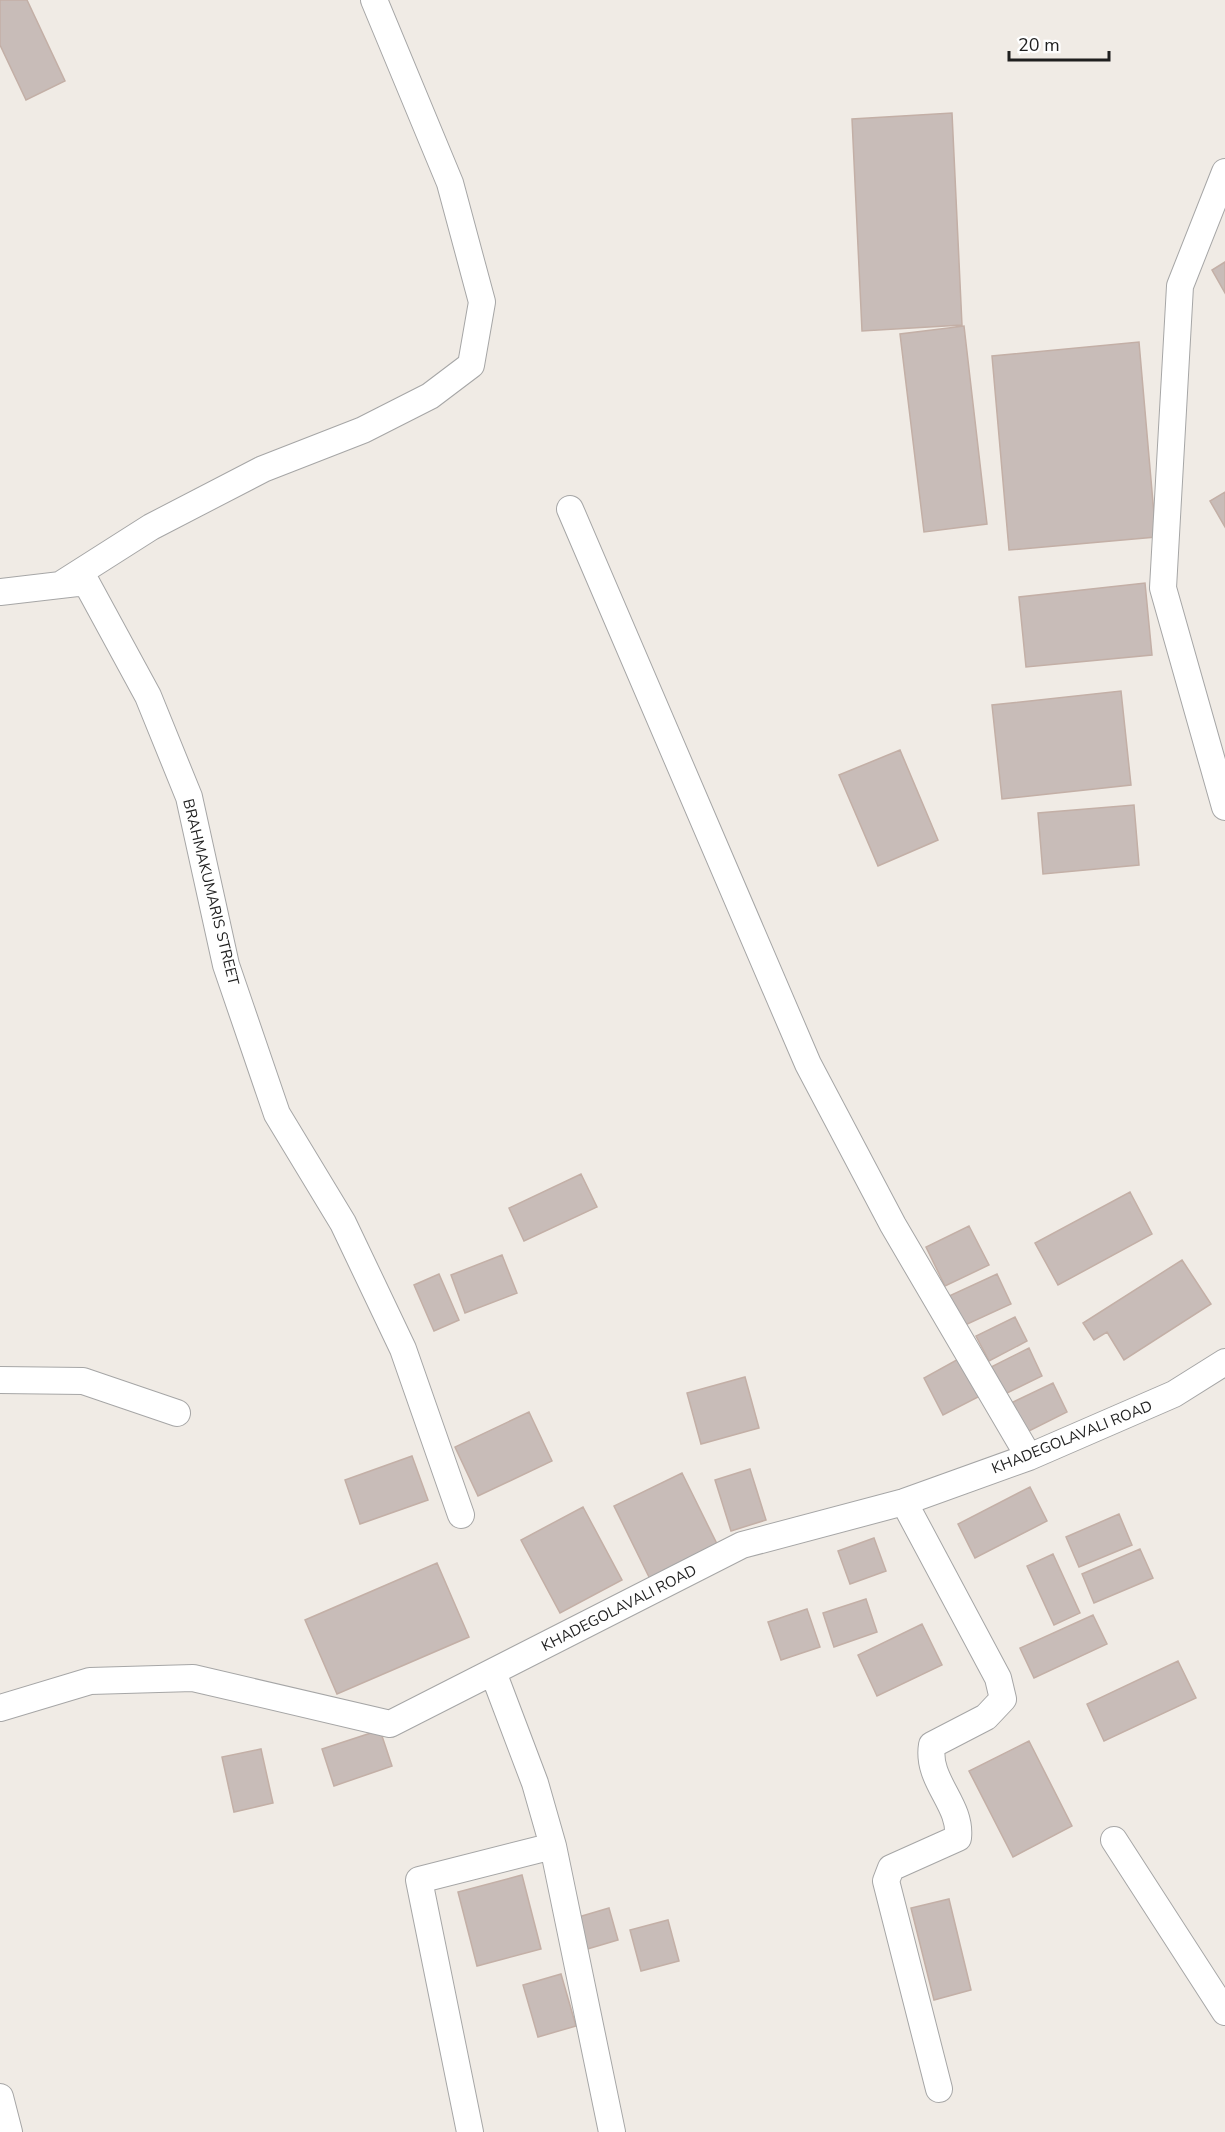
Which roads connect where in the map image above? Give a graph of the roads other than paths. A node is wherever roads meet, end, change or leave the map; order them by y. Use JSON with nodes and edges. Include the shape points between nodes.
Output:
{"nodes":[{"id":1,"x":375,"y":0,"type":"edge"},
{"id":2,"x":1225,"y":172,"type":"edge"},
{"id":3,"x":570,"y":509,"type":"dead end"},
{"id":4,"x":61,"y":585,"type":"junction"},
{"id":5,"x":0,"y":592,"type":"edge"},
{"id":6,"x":1225,"y":807,"type":"edge"},
{"id":7,"x":1225,"y":1362,"type":"edge"},
{"id":8,"x":0,"y":1380,"type":"edge"},
{"id":9,"x":177,"y":1413,"type":"dead end"},
{"id":10,"x":1029,"y":1457,"type":"junction"},
{"id":11,"x":904,"y":1502,"type":"junction"},
{"id":12,"x":461,"y":1515,"type":"dead end"},
{"id":13,"x":493,"y":1672,"type":"junction"},
{"id":14,"x":0,"y":1708,"type":"edge"},
{"id":15,"x":1114,"y":1840,"type":"dead end"},
{"id":16,"x":553,"y":1846,"type":"junction"},
{"id":17,"x":1225,"y":2012,"type":"edge"},
{"id":18,"x":939,"y":2089,"type":"dead end"},
{"id":19,"x":0,"y":2097,"type":"edge"},
{"id":20,"x":9,"y":2132,"type":"edge"},
{"id":21,"x":470,"y":2132,"type":"edge"},
{"id":22,"x":612,"y":2132,"type":"edge"}],
"edges":[{"from":1,"to":4,"type":"street","via":[[450,183],[482,302],[471,365],[430,396],[363,430],[263,469],[152,527]]},
{"from":2,"to":6,"type":"street","via":[[1180,286],[1163,588]]},
{"from":3,"to":10,"type":"street","via":[[808,1064],[893,1225]]},
{"from":4,"to":5,"type":"street","name":"BRAHMAKUMARIS STREET"},
{"from":4,"to":12,"type":"street","name":"BRAHMAKUMARIS STREET","via":[[86,582],[148,696],[189,797],[226,965],[277,1114],[342,1223],[403,1349]]},
{"from":7,"to":10,"type":"street","name":"KHADEGOLAVALI ROAD","via":[[1174,1394]]},
{"from":8,"to":9,"type":"street","via":[[83,1381]]},
{"from":10,"to":11,"type":"street","name":"KHADEGOLAVALI ROAD"},
{"from":11,"to":13,"type":"street","name":"KHADEGOLAVALI ROAD","via":[[742,1545]]},
{"from":11,"to":18,"type":"street","via":[[998,1678],[1003,1699],[986,1717],[932,1745],[929,1761],[960,1825],[958,1838],[891,1868],[886,1881]]},
{"from":13,"to":14,"type":"street","name":"KHADEGOLAVALI ROAD","via":[[390,1724],[193,1678],[90,1681]]},
{"from":13,"to":16,"type":"street","via":[[536,1783]]},
{"from":15,"to":17,"type":"street"},
{"from":16,"to":21,"type":"street","via":[[419,1880]]},
{"from":16,"to":22,"type":"street"},
{"from":19,"to":20,"type":"street"}]}
